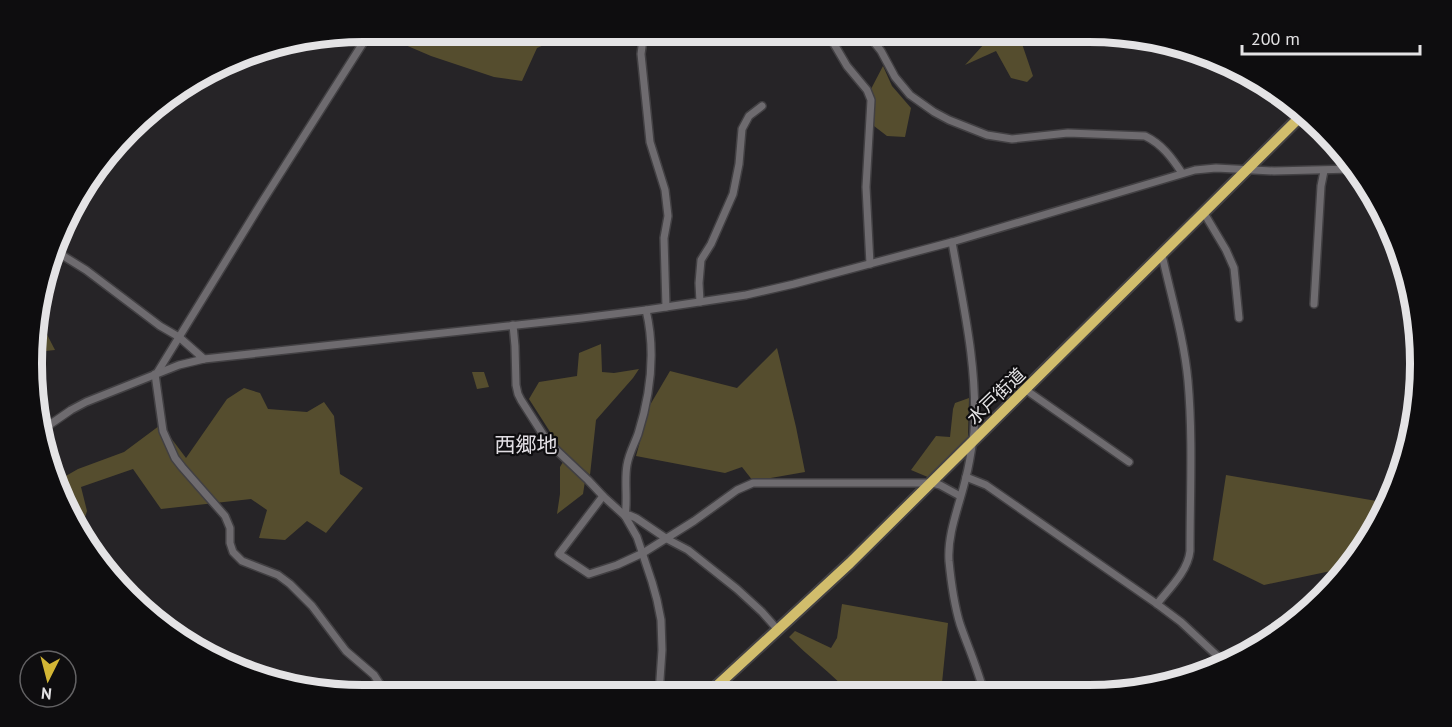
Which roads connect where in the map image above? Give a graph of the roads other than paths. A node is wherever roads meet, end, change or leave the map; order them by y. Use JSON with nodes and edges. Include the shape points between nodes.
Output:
{"nodes":[{"id":1,"x":364,"y":42,"type":"edge"},
{"id":2,"x":643,"y":42,"type":"edge"},
{"id":3,"x":833,"y":42,"type":"edge"},
{"id":4,"x":874,"y":42,"type":"edge"},
{"id":5,"x":762,"y":106,"type":"dead end"},
{"id":6,"x":1297,"y":120,"type":"edge"},
{"id":7,"x":1246,"y":170,"type":"junction"},
{"id":8,"x":1346,"y":170,"type":"edge"},
{"id":9,"x":1324,"y":171,"type":"junction"},
{"id":10,"x":1182,"y":173,"type":"junction"},
{"id":11,"x":1204,"y":213,"type":"junction"},
{"id":12,"x":952,"y":242,"type":"junction"},
{"id":13,"x":61,"y":254,"type":"edge"},
{"id":14,"x":1162,"y":255,"type":"junction"},
{"id":15,"x":870,"y":264,"type":"junction"},
{"id":16,"x":700,"y":302,"type":"junction"},
{"id":17,"x":1314,"y":304,"type":"dead end"},
{"id":18,"x":666,"y":308,"type":"junction"},
{"id":19,"x":646,"y":310,"type":"junction"},
{"id":20,"x":1239,"y":318,"type":"dead end"},
{"id":21,"x":513,"y":325,"type":"junction"},
{"id":22,"x":179,"y":337,"type":"junction"},
{"id":23,"x":204,"y":359,"type":"junction"},
{"id":24,"x":156,"y":374,"type":"junction"},
{"id":25,"x":1026,"y":390,"type":"junction"},
{"id":26,"x":48,"y":426,"type":"edge"},
{"id":27,"x":972,"y":442,"type":"junction"},
{"id":28,"x":1129,"y":462,"type":"dead end"},
{"id":29,"x":966,"y":477,"type":"junction"},
{"id":30,"x":932,"y":483,"type":"junction"},
{"id":31,"x":603,"y":496,"type":"junction"},
{"id":32,"x":960,"y":496,"type":"junction"},
{"id":33,"x":625,"y":516,"type":"junction"},
{"id":34,"x":667,"y":539,"type":"junction"},
{"id":35,"x":643,"y":553,"type":"junction"},
{"id":36,"x":1157,"y":604,"type":"junction"},
{"id":37,"x":778,"y":630,"type":"junction"},
{"id":38,"x":1219,"y":658,"type":"edge"},
{"id":39,"x":380,"y":685,"type":"edge"},
{"id":40,"x":659,"y":685,"type":"edge"},
{"id":41,"x":718,"y":685,"type":"edge"},
{"id":42,"x":982,"y":685,"type":"edge"}],
"edges":[{"from":1,"to":22,"type":"street"},
{"from":2,"to":18,"type":"street","via":[[650,142],[665,190],[668,216],[664,238]]},
{"from":3,"to":15,"type":"street","via":[[872,100],[866,187]]},
{"from":4,"to":10,"type":"street","via":[[910,95],[949,120],[987,135],[1012,139],[1068,133],[1145,136],[1161,146]]},
{"from":5,"to":16,"type":"street","via":[[749,116],[742,129],[733,194],[701,260]]},
{"from":6,"to":7,"type":"highway","name":"水戸街道"},
{"from":7,"to":9,"type":"street"},
{"from":7,"to":10,"type":"street"},
{"from":7,"to":11,"type":"highway","name":"水戸街道"},
{"from":8,"to":9,"type":"street"},
{"from":9,"to":17,"type":"street"},
{"from":10,"to":12,"type":"street"},
{"from":11,"to":14,"type":"highway","name":"水戸街道"},
{"from":11,"to":20,"type":"street","via":[[1234,268]]},
{"from":12,"to":15,"type":"street"},
{"from":12,"to":27,"type":"street","via":[[972,375]]},
{"from":13,"to":22,"type":"street"},
{"from":14,"to":25,"type":"highway","name":"水戸街道"},
{"from":14,"to":36,"type":"street","via":[[1188,380],[1190,503],[1189,557]]},
{"from":15,"to":16,"type":"street","via":[[746,295]]},
{"from":16,"to":18,"type":"street"},
{"from":18,"to":19,"type":"street"},
{"from":19,"to":21,"type":"street"},
{"from":19,"to":33,"type":"street","via":[[651,381],[626,467]]},
{"from":21,"to":23,"type":"street"},
{"from":21,"to":31,"type":"street","via":[[516,386],[521,400],[551,445]]},
{"from":22,"to":23,"type":"street"},
{"from":22,"to":24,"type":"street"},
{"from":23,"to":24,"type":"street"},
{"from":24,"to":26,"type":"street","via":[[86,402]]},
{"from":24,"to":39,"type":"street","via":[[163,431],[175,458],[225,516],[233,552],[242,561],[290,584],[346,651]]},
{"from":25,"to":27,"type":"highway","name":"水戸街道"},
{"from":25,"to":28,"type":"street"},
{"from":27,"to":29,"type":"street"},
{"from":27,"to":30,"type":"highway","name":"水戸街道"},
{"from":29,"to":32,"type":"street"},
{"from":29,"to":36,"type":"street","via":[[986,485]]},
{"from":30,"to":32,"type":"street"},
{"from":30,"to":34,"type":"street","via":[[753,483]]},
{"from":30,"to":37,"type":"highway","name":"水戸街道"},
{"from":31,"to":33,"type":"street"},
{"from":31,"to":35,"type":"street","via":[[559,554],[589,574]]},
{"from":32,"to":42,"type":"street","via":[[950,570],[958,615]]},
{"from":33,"to":34,"type":"street","via":[[636,518]]},
{"from":33,"to":35,"type":"street"},
{"from":34,"to":35,"type":"street"},
{"from":34,"to":37,"type":"street","via":[[688,550],[737,589]]},
{"from":35,"to":40,"type":"street","via":[[662,633]]},
{"from":36,"to":38,"type":"street"},
{"from":37,"to":41,"type":"highway","name":"水戸街道"}]}
